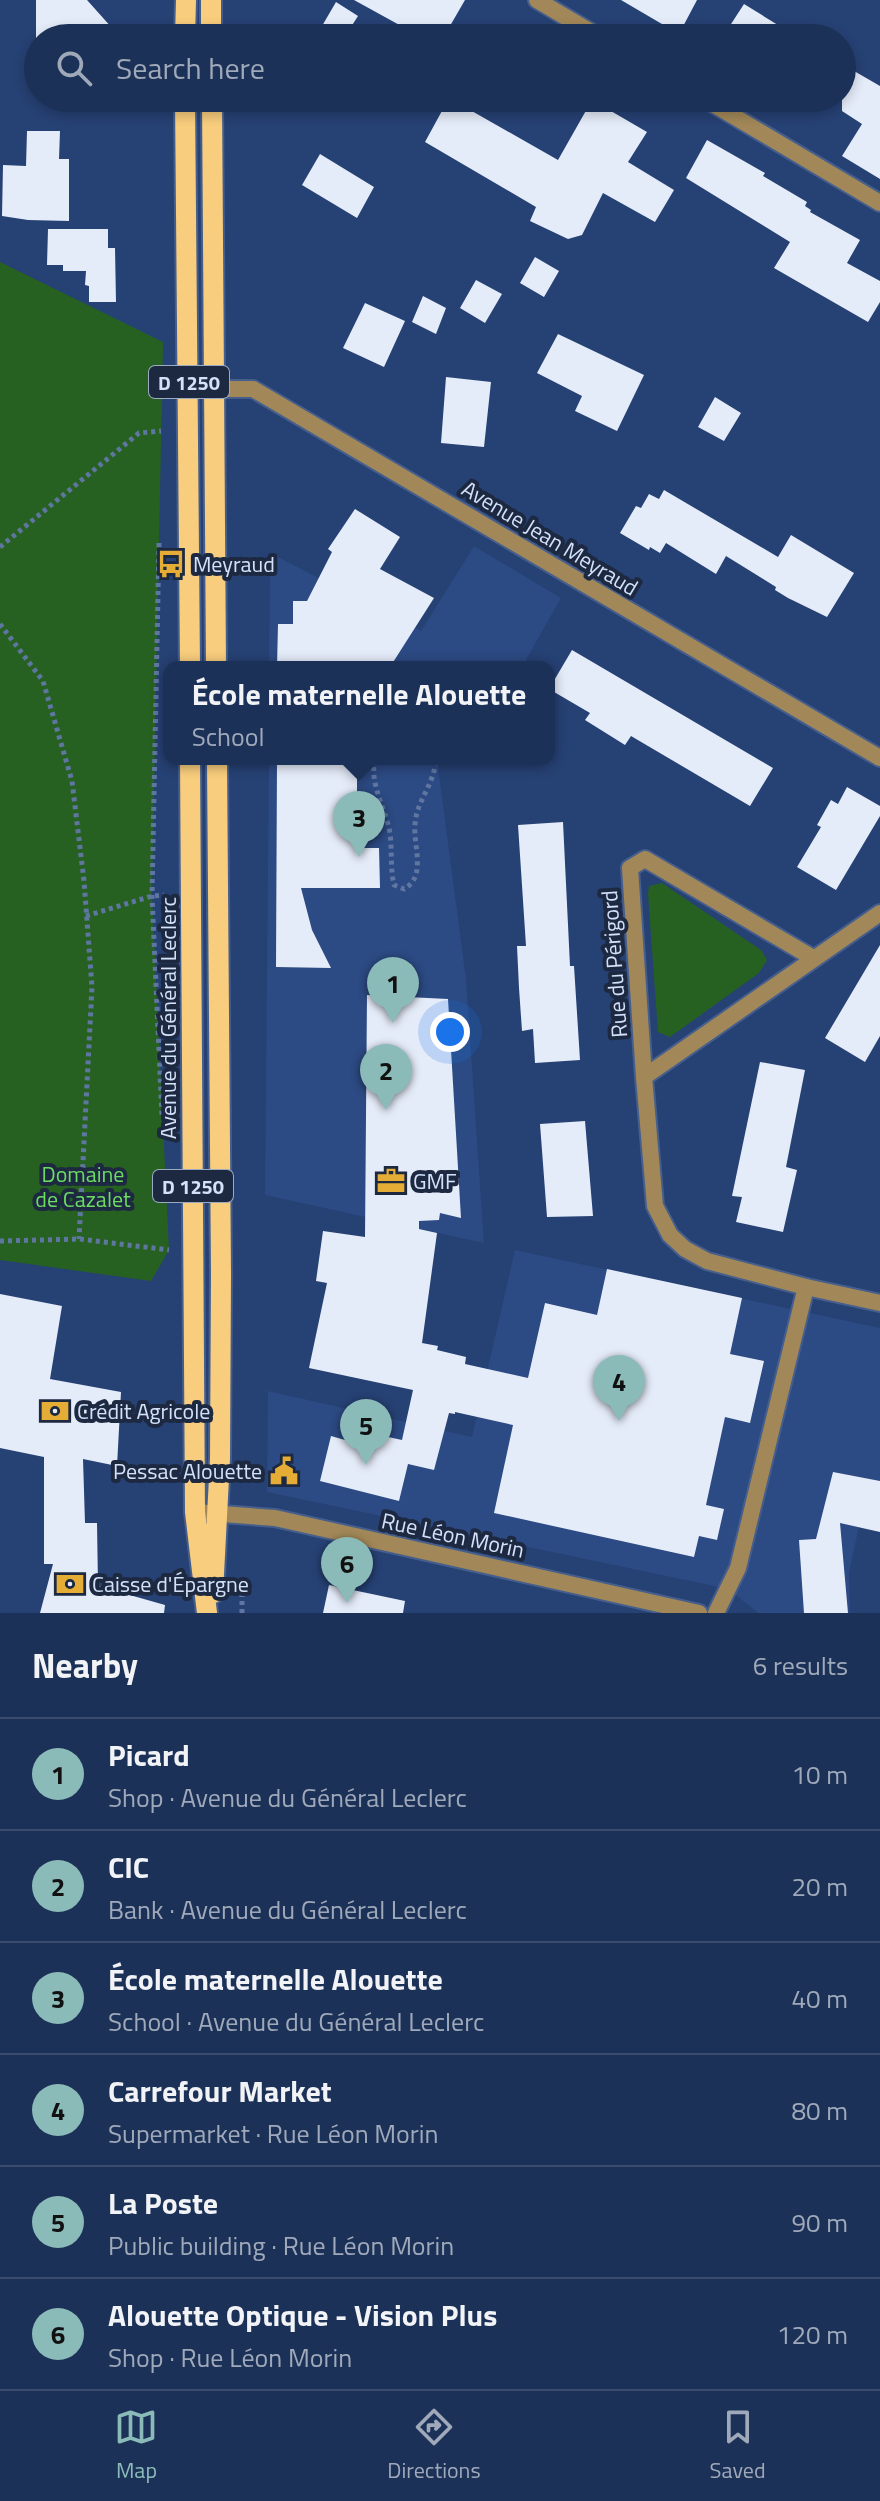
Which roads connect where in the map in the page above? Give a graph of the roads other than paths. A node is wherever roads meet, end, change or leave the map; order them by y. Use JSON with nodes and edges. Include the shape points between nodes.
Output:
{"nodes":[{"id":1,"x":186,"y":0,"type":"edge"},
{"id":2,"x":211,"y":0,"type":"edge"},
{"id":3,"x":537,"y":0,"type":"edge"},
{"id":4,"x":185,"y":24,"type":"edge"},
{"id":5,"x":211,"y":24,"type":"edge"},
{"id":6,"x":577,"y":24,"type":"edge"},
{"id":7,"x":185,"y":112,"type":"edge"},
{"id":8,"x":212,"y":112,"type":"edge"},
{"id":9,"x":727,"y":112,"type":"edge"},
{"id":10,"x":880,"y":203,"type":"edge"},
{"id":11,"x":215,"y":388,"type":"junction"},
{"id":12,"x":189,"y":389,"type":"junction"},
{"id":13,"x":190,"y":661,"type":"edge"},
{"id":14,"x":216,"y":661,"type":"edge"},
{"id":15,"x":880,"y":758,"type":"edge"},
{"id":16,"x":190,"y":765,"type":"edge"},
{"id":17,"x":217,"y":765,"type":"edge"},
{"id":18,"x":880,"y":913,"type":"edge"},
{"id":19,"x":813,"y":958,"type":"junction"},
{"id":20,"x":644,"y":1077,"type":"junction"},
{"id":21,"x":806,"y":1287,"type":"junction"},
{"id":22,"x":880,"y":1303,"type":"edge"},
{"id":23,"x":195,"y":1512,"type":"junction"},
{"id":24,"x":217,"y":1514,"type":"junction"},
{"id":25,"x":209,"y":1613,"type":"edge"},
{"id":26,"x":699,"y":1613,"type":"edge"},
{"id":27,"x":716,"y":1613,"type":"edge"}],
"edges":[{"from":1,"to":4,"type":"main road"},
{"from":2,"to":5,"type":"main road"},
{"from":3,"to":6,"type":"street"},
{"from":7,"to":12,"type":"main road","number":"D 1250"},
{"from":8,"to":11,"type":"main road","number":"D 1250"},
{"from":9,"to":10,"type":"street"},
{"from":11,"to":12,"type":"street","name":"Avenue Jean Meyraud"},
{"from":11,"to":14,"type":"main road","number":"D 1250"},
{"from":11,"to":15,"type":"street","name":"Avenue Jean Meyraud","via":[[253,389]]},
{"from":12,"to":13,"type":"main road","number":"D 1250"},
{"from":16,"to":23,"type":"main road","name":"Avenue du Général Leclerc","number":"D 1250"},
{"from":17,"to":24,"type":"main road","name":"Avenue du Général Leclerc","number":"D 1250"},
{"from":18,"to":19,"type":"street"},
{"from":19,"to":20,"type":"street"},
{"from":19,"to":20,"type":"street","name":"Rue du Périgord","via":[[645,859],[630,868]]},
{"from":20,"to":21,"type":"street","name":"Rue du Périgord","via":[[655,1206],[670,1235],[707,1261]]},
{"from":21,"to":22,"type":"street","name":"Rue du Périgord"},
{"from":21,"to":27,"type":"street","via":[[738,1568]]},
{"from":23,"to":24,"type":"street","name":"Rue Léon Morin"},
{"from":23,"to":25,"type":"main road","name":"Avenue du Général Leclerc","number":"D 1250"},
{"from":24,"to":25,"type":"main road","name":"Avenue du Général Leclerc","number":"D 1250"},
{"from":24,"to":26,"type":"street","name":"Rue Léon Morin","via":[[275,1518]]}]}
